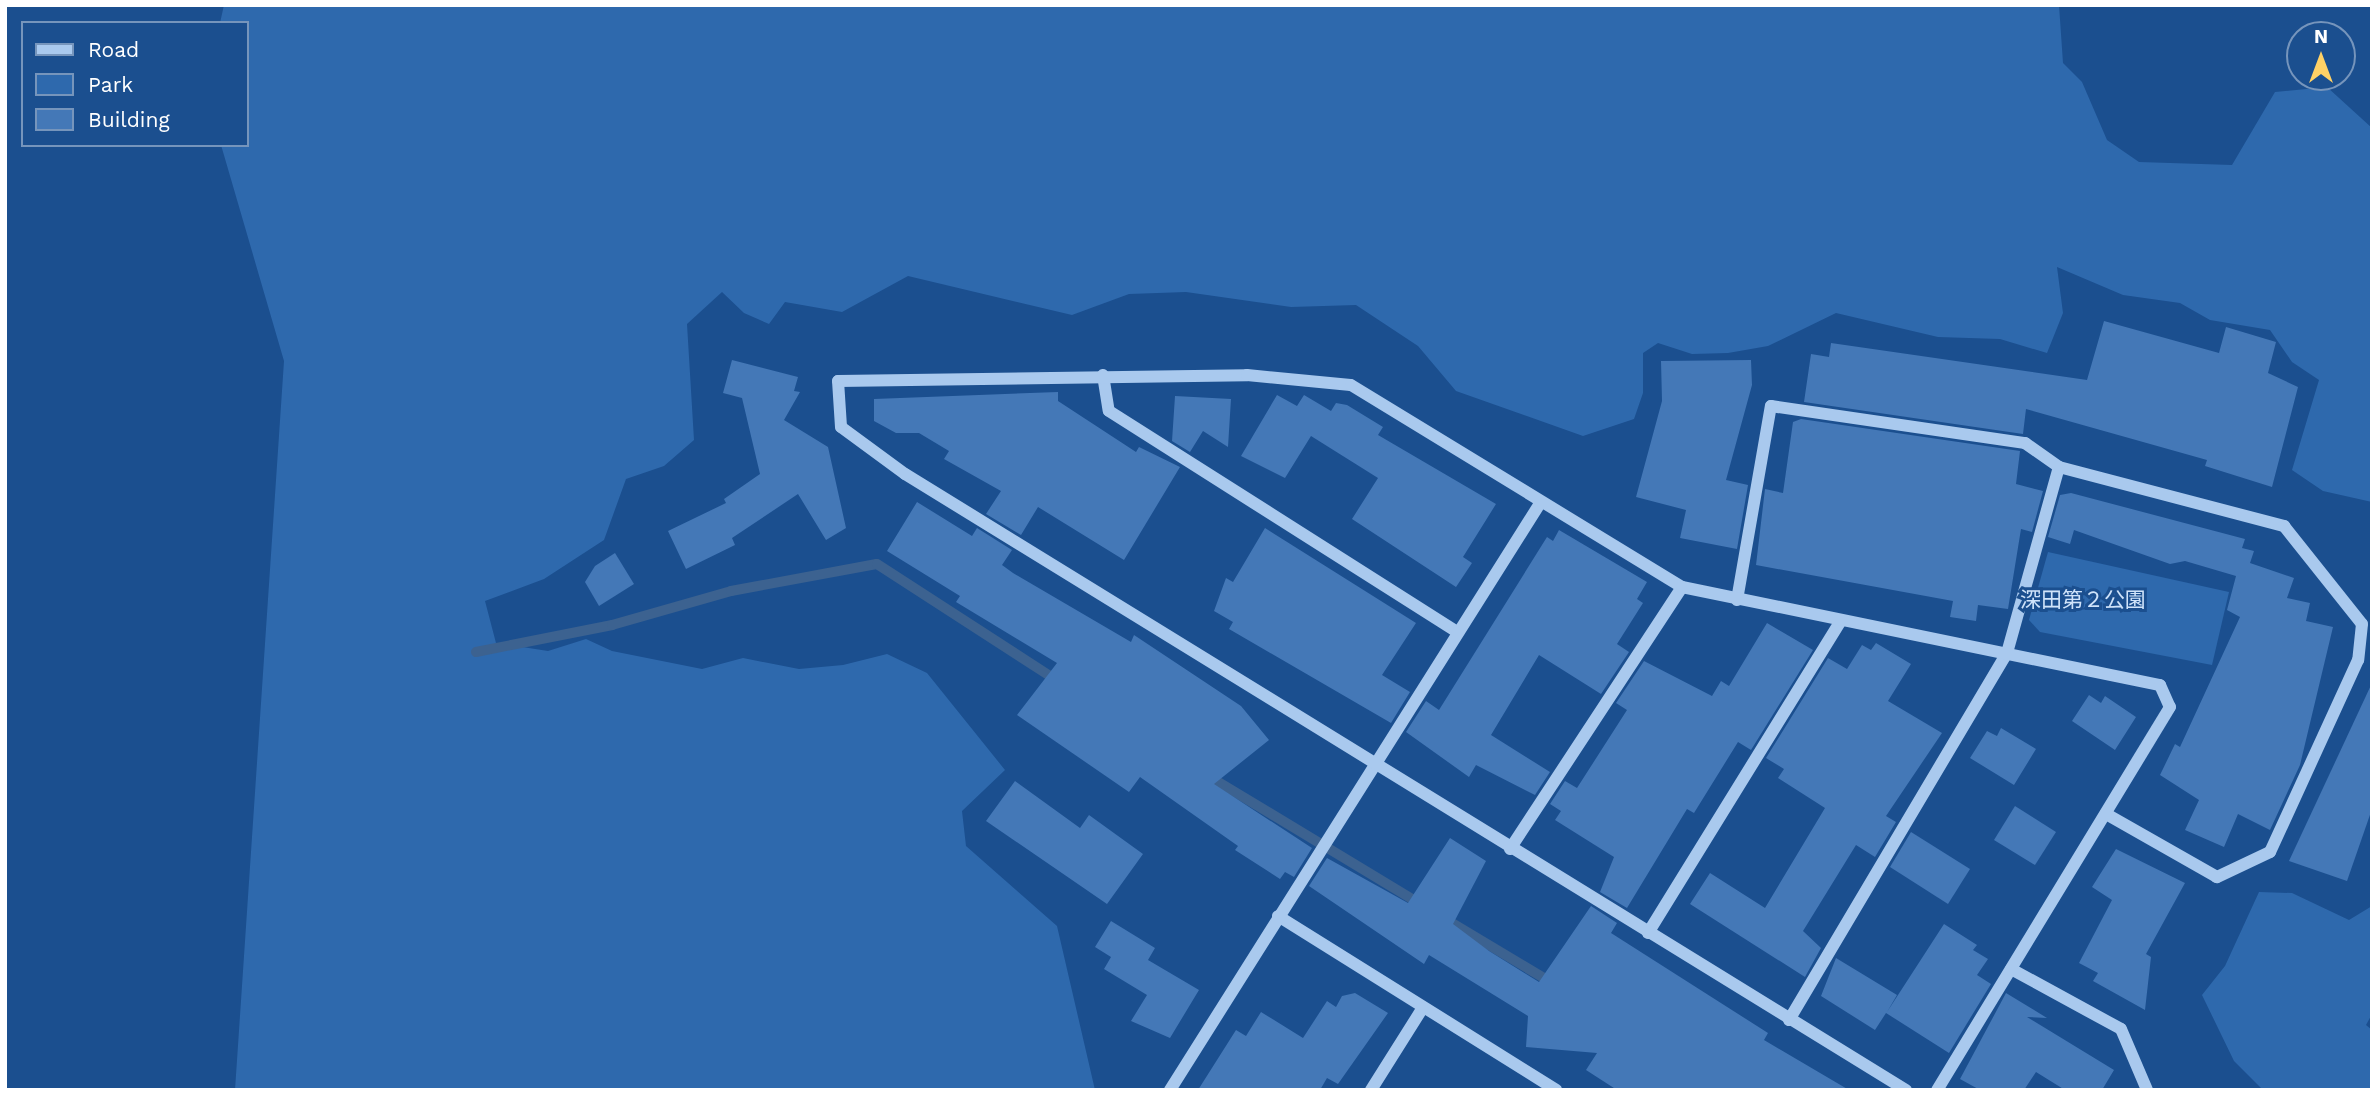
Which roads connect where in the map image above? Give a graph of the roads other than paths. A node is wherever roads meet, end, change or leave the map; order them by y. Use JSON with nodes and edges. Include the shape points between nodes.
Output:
{"nodes":[{"id":1,"x":1102,"y":375,"type":"junction"},
{"id":2,"x":2059,"y":467,"type":"junction"},
{"id":3,"x":1539,"y":505,"type":"junction"},
{"id":4,"x":1682,"y":587,"type":"junction"},
{"id":5,"x":1737,"y":600,"type":"junction"},
{"id":6,"x":1840,"y":621,"type":"junction"},
{"id":7,"x":2367,"y":622,"type":"edge"},
{"id":8,"x":1457,"y":632,"type":"junction"},
{"id":9,"x":2007,"y":653,"type":"junction"},
{"id":10,"x":1373,"y":765,"type":"junction"},
{"id":11,"x":2106,"y":814,"type":"junction"},
{"id":12,"x":1510,"y":849,"type":"junction"},
{"id":13,"x":1278,"y":916,"type":"junction"},
{"id":14,"x":1648,"y":933,"type":"junction"},
{"id":15,"x":2011,"y":969,"type":"junction"},
{"id":16,"x":1422,"y":1009,"type":"junction"},
{"id":17,"x":1789,"y":1020,"type":"junction"},
{"id":18,"x":1551,"y":1089,"type":"edge"},
{"id":19,"x":1170,"y":1090,"type":"edge"},
{"id":20,"x":1371,"y":1090,"type":"edge"},
{"id":21,"x":1906,"y":1090,"type":"edge"},
{"id":22,"x":1937,"y":1090,"type":"edge"},
{"id":23,"x":2147,"y":1090,"type":"edge"}],
"edges":[{"from":1,"to":3,"type":"street","via":[[1247,375],[1351,385]]},
{"from":1,"to":8,"type":"street","via":[[1109,411]]},
{"from":1,"to":10,"type":"street","via":[[838,381],[841,427],[905,474]]},
{"from":2,"to":5,"type":"street","via":[[2025,443],[1771,406]]},
{"from":2,"to":7,"type":"street","via":[[2284,526]]},
{"from":2,"to":9,"type":"street"},
{"from":3,"to":4,"type":"street"},
{"from":3,"to":8,"type":"street"},
{"from":4,"to":5,"type":"street"},
{"from":4,"to":12,"type":"street"},
{"from":5,"to":6,"type":"street"},
{"from":6,"to":9,"type":"street"},
{"from":6,"to":14,"type":"street"},
{"from":7,"to":11,"type":"street","via":[[2358,660],[2270,852],[2217,877]]},
{"from":8,"to":10,"type":"street"},
{"from":9,"to":11,"type":"street","via":[[2160,685],[2170,707]]},
{"from":9,"to":17,"type":"street"},
{"from":10,"to":12,"type":"street"},
{"from":10,"to":13,"type":"street"},
{"from":11,"to":15,"type":"street"},
{"from":12,"to":14,"type":"street"},
{"from":13,"to":16,"type":"street"},
{"from":13,"to":19,"type":"street"},
{"from":14,"to":17,"type":"street"},
{"from":15,"to":22,"type":"street"},
{"from":15,"to":23,"type":"street","via":[[2121,1030]]},
{"from":16,"to":18,"type":"street"},
{"from":16,"to":20,"type":"street"},
{"from":17,"to":21,"type":"street"}]}
